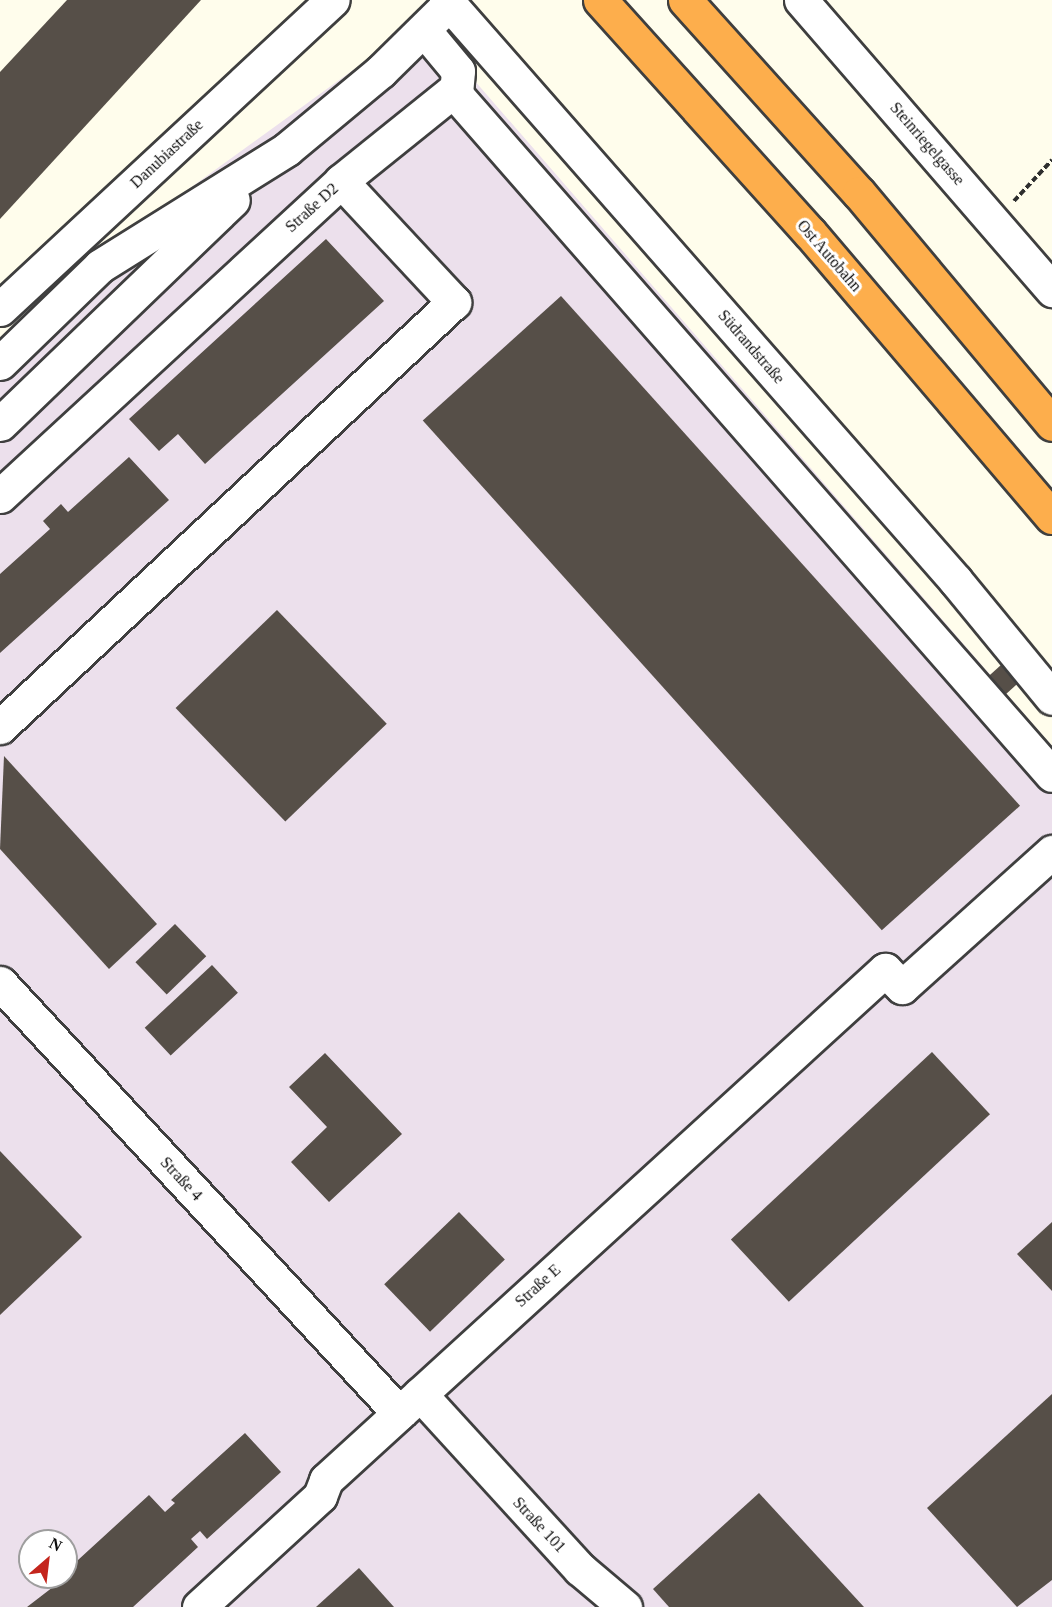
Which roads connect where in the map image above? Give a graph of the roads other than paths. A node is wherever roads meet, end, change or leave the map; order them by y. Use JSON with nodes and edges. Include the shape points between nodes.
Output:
{"nodes":[{"id":1,"x":600,"y":0,"type":"edge"},
{"id":2,"x":686,"y":0,"type":"edge"},
{"id":3,"x":801,"y":0,"type":"edge"},
{"id":4,"x":332,"y":1,"type":"edge"},
{"id":5,"x":448,"y":2,"type":"edge"},
{"id":6,"x":424,"y":30,"type":"junction"},
{"id":7,"x":456,"y":95,"type":"junction"},
{"id":8,"x":287,"y":149,"type":"junction"},
{"id":9,"x":341,"y":181,"type":"junction"},
{"id":10,"x":1052,"y":290,"type":"edge"},
{"id":11,"x":0,"y":309,"type":"edge"},
{"id":12,"x":0,"y":363,"type":"edge"},
{"id":13,"x":0,"y":424,"type":"edge"},
{"id":14,"x":1052,"y":424,"type":"edge"},
{"id":15,"x":0,"y":496,"type":"edge"},
{"id":16,"x":1052,"y":517,"type":"edge"},
{"id":17,"x":1052,"y":698,"type":"edge"},
{"id":18,"x":0,"y":727,"type":"edge"},
{"id":19,"x":1052,"y":775,"type":"edge"},
{"id":20,"x":1052,"y":852,"type":"edge"},
{"id":21,"x":0,"y":983,"type":"edge"},
{"id":22,"x":409,"y":1404,"type":"junction"},
{"id":23,"x":198,"y":1607,"type":"edge"},
{"id":24,"x":625,"y":1607,"type":"edge"}],
"edges":[{"from":1,"to":16,"type":"highway","name":"Ost Autobahn","via":[[810,233]]},
{"from":2,"to":14,"type":"highway","via":[[860,193]]},
{"from":3,"to":10,"type":"street","name":"Steinriegelgasse"},
{"from":4,"to":11,"type":"street","name":"Danubiastraße"},
{"from":5,"to":6,"type":"street"},
{"from":5,"to":17,"type":"street","name":"Südrandstraße","via":[[948,572]]},
{"from":6,"to":7,"type":"street","via":[[458,71]]},
{"from":6,"to":8,"type":"street"},
{"from":7,"to":9,"type":"street","via":[[453,91]]},
{"from":7,"to":19,"type":"street"},
{"from":8,"to":12,"type":"street","via":[[100,266]]},
{"from":8,"to":13,"type":"street"},
{"from":9,"to":15,"type":"street","name":"Straße D2"},
{"from":9,"to":18,"type":"street","name":"Straße D2","via":[[454,302]]},
{"from":20,"to":22,"type":"street","name":"Straße E","via":[[902,987],[885,970]]},
{"from":21,"to":22,"type":"street","name":"Straße 4","via":[[363,1374]]},
{"from":22,"to":23,"type":"street","name":"Straße E","via":[[326,1480],[320,1496]]},
{"from":22,"to":24,"type":"street","name":"Straße 101","via":[[459,1438],[580,1569]]}]}
